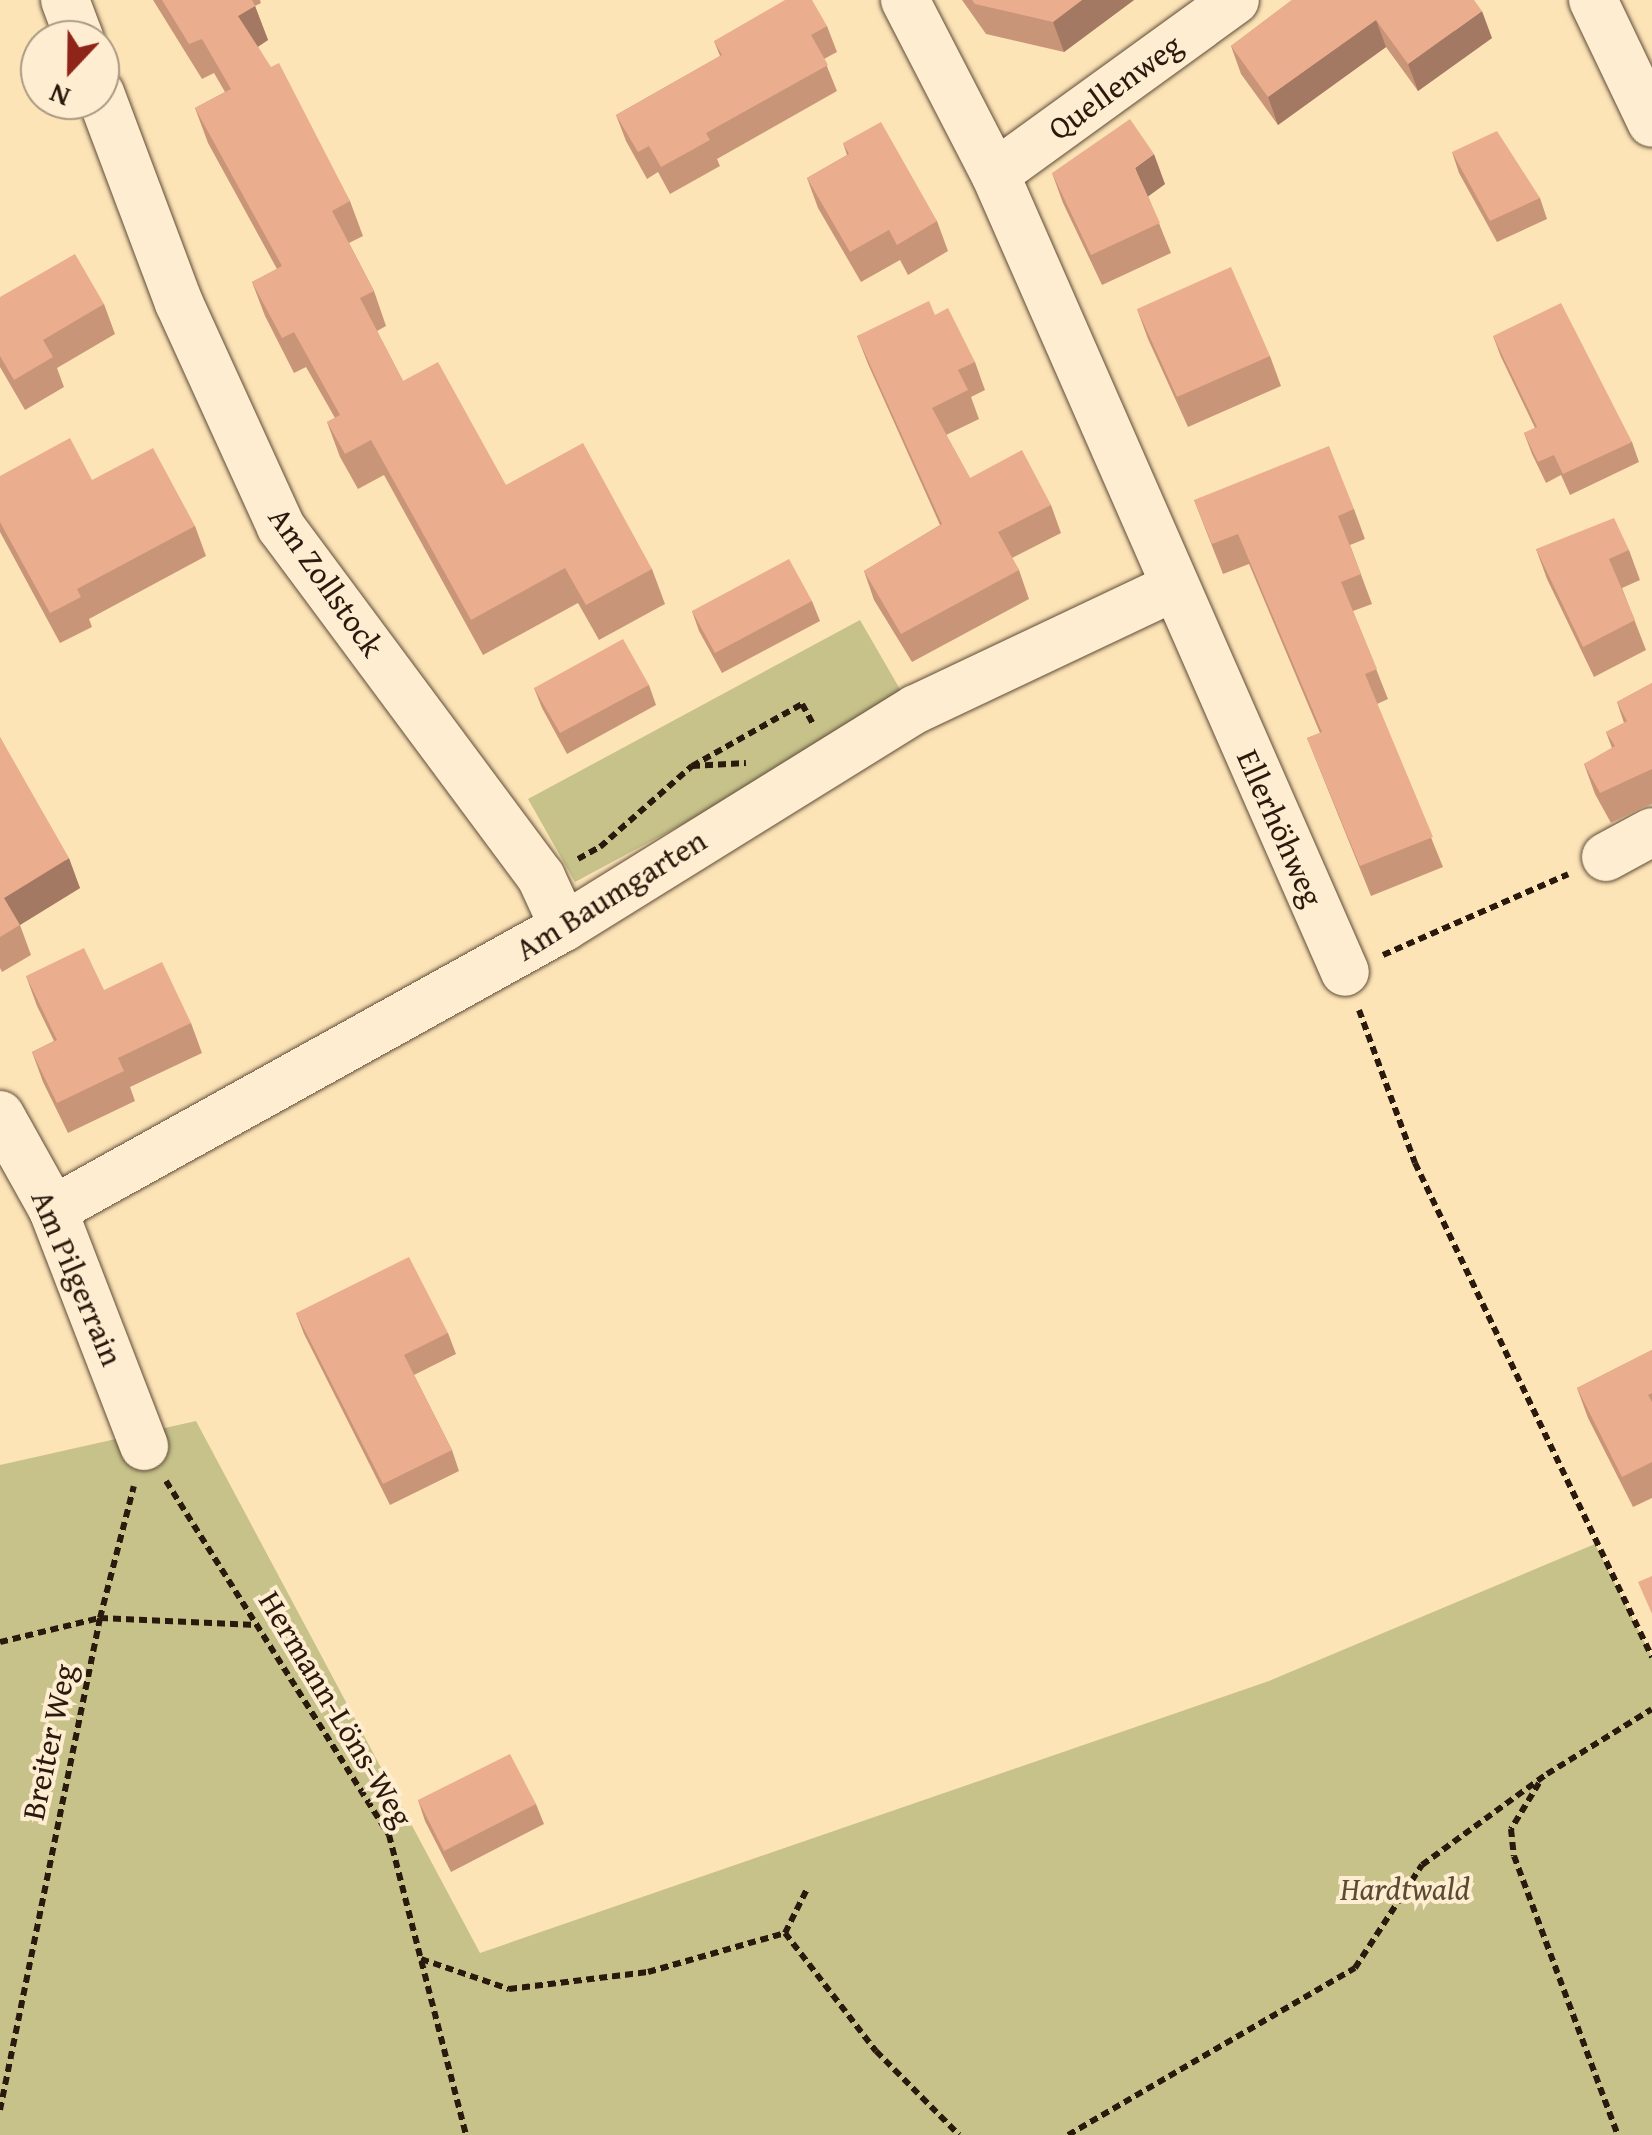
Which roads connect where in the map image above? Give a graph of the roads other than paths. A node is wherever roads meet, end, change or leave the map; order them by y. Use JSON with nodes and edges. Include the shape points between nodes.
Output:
{"nodes":[{"id":1,"x":905,"y":0,"type":"edge"},
{"id":2,"x":1235,"y":0,"type":"edge"},
{"id":3,"x":1593,"y":0,"type":"edge"},
{"id":4,"x":110,"y":120,"type":"edge"},
{"id":5,"x":1652,"y":122,"type":"edge"},
{"id":6,"x":996,"y":174,"type":"junction"},
{"id":7,"x":1172,"y":588,"type":"junction"},
{"id":8,"x":1652,"y":832,"type":"edge"},
{"id":9,"x":1606,"y":857,"type":"road end"},
{"id":10,"x":564,"y":927,"type":"junction"},
{"id":11,"x":1345,"y":972,"type":"road end"},
{"id":12,"x":0,"y":1114,"type":"edge"},
{"id":13,"x":53,"y":1210,"type":"junction"},
{"id":14,"x":144,"y":1446,"type":"road end"}],
"edges":[{"from":1,"to":6,"type":"street","name":"Ellerhöhweg"},
{"from":2,"to":6,"type":"street","name":"Quellenweg"},
{"from":3,"to":5,"type":"street"},
{"from":4,"to":10,"type":"street","name":"Am Zollstock","via":[[179,302],[281,527],[541,877]]},
{"from":6,"to":7,"type":"street","name":"Ellerhöhweg"},
{"from":7,"to":10,"type":"street","name":"Am Baumgarten","via":[[916,709]]},
{"from":7,"to":11,"type":"street","name":"Ellerhöhweg"},
{"from":8,"to":9,"type":"street"},
{"from":10,"to":13,"type":"street","name":"Am Baumgarten"},
{"from":12,"to":13,"type":"street","name":"Am Pilgerrain"},
{"from":13,"to":14,"type":"street","name":"Am Pilgerrain"}]}
